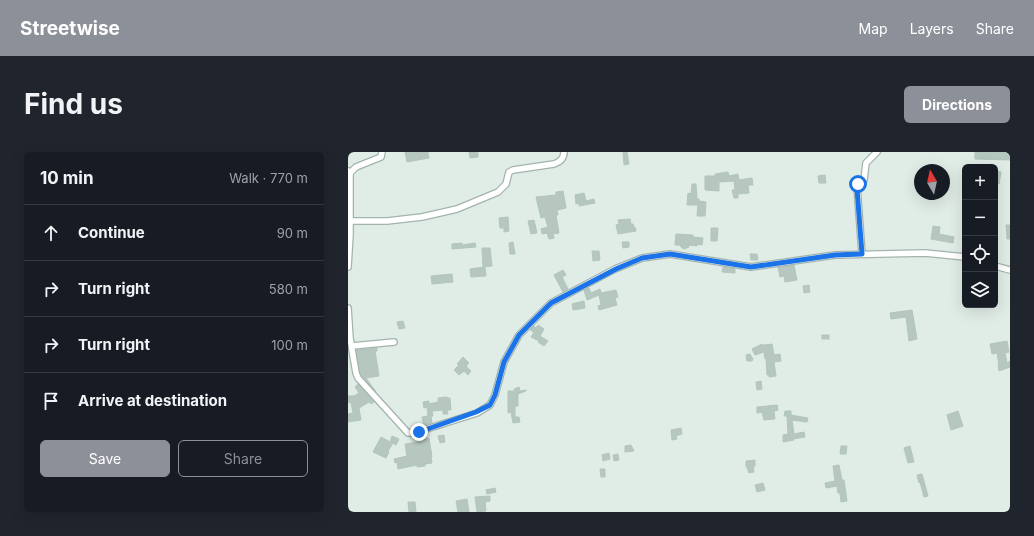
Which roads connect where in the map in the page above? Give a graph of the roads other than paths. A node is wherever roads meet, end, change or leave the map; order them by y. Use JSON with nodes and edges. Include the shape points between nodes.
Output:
{"nodes":[{"id":1,"x":382,"y":152,"type":"edge"},
{"id":2,"x":564,"y":152,"type":"edge"},
{"id":3,"x":876,"y":152,"type":"edge"},
{"id":4,"x":349,"y":172,"type":"edge"},
{"id":5,"x":350,"y":221,"type":"junction"},
{"id":6,"x":862,"y":254,"type":"junction"},
{"id":7,"x":962,"y":257,"type":"edge"},
{"id":8,"x":348,"y":267,"type":"edge"},
{"id":9,"x":998,"y":267,"type":"edge"},
{"id":10,"x":1010,"y":270,"type":"edge"},
{"id":11,"x":348,"y":308,"type":"edge"},
{"id":12,"x":394,"y":342,"type":"dead end"},
{"id":13,"x":352,"y":346,"type":"junction"},
{"id":14,"x":354,"y":365,"type":"junction"},
{"id":15,"x":348,"y":366,"type":"edge"}],
"edges":[{"from":1,"to":4,"type":"street","via":[[381,157]]},
{"from":2,"to":5,"type":"street","via":[[559,162],[554,164],[513,170],[506,184],[498,192],[457,209],[394,221]]},
{"from":3,"to":6,"type":"street","via":[[866,163],[864,180],[857,186]]},
{"from":4,"to":5,"type":"street"},
{"from":5,"to":8,"type":"street"},
{"from":6,"to":7,"type":"street","via":[[925,253]]},
{"from":6,"to":14,"type":"street","via":[[835,255],[751,267],[670,254],[642,258],[551,303],[519,335],[504,362],[490,405],[419,432],[408,433],[358,378]]},
{"from":9,"to":10,"type":"street"},
{"from":11,"to":13,"type":"street"},
{"from":12,"to":13,"type":"street"},
{"from":13,"to":14,"type":"street"},
{"from":14,"to":15,"type":"street"}]}
